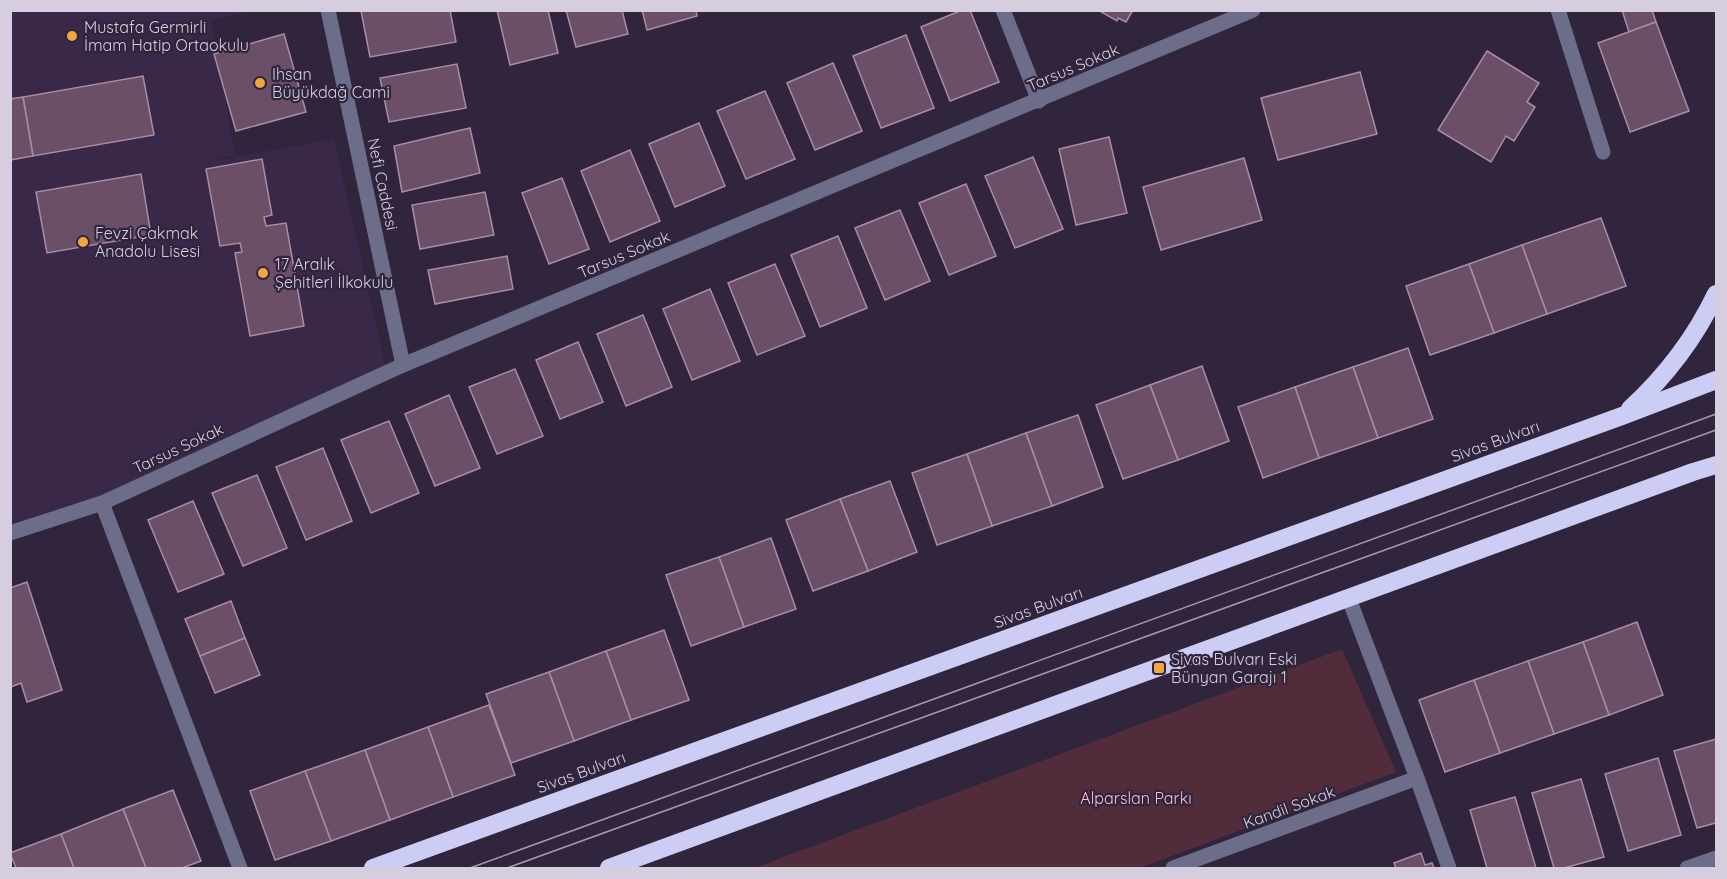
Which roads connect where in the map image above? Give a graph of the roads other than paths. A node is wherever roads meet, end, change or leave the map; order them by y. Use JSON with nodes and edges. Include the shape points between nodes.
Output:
{"nodes":[{"id":1,"x":328,"y":10,"type":"edge"},
{"id":2,"x":1003,"y":10,"type":"edge"},
{"id":3,"x":1253,"y":10,"type":"edge"},
{"id":4,"x":1558,"y":10,"type":"edge"},
{"id":5,"x":1039,"y":101,"type":"junction"},
{"id":6,"x":1604,"y":153,"type":"dead end"},
{"id":7,"x":1716,"y":294,"type":"edge"},
{"id":8,"x":403,"y":365,"type":"junction"},
{"id":9,"x":1716,"y":380,"type":"edge"},
{"id":10,"x":1622,"y":416,"type":"junction"},
{"id":11,"x":1716,"y":465,"type":"edge"},
{"id":12,"x":1693,"y":472,"type":"junction"},
{"id":13,"x":1716,"y":477,"type":"edge"},
{"id":14,"x":102,"y":503,"type":"junction"},
{"id":15,"x":10,"y":532,"type":"edge"},
{"id":16,"x":1348,"y":599,"type":"junction"},
{"id":17,"x":1417,"y":778,"type":"junction"},
{"id":18,"x":1709,"y":863,"type":"edge"},
{"id":19,"x":240,"y":868,"type":"edge"},
{"id":20,"x":373,"y":868,"type":"edge"},
{"id":21,"x":609,"y":868,"type":"edge"},
{"id":22,"x":1173,"y":868,"type":"edge"},
{"id":23,"x":1449,"y":868,"type":"edge"},
{"id":24,"x":1687,"y":868,"type":"edge"}],
"edges":[{"from":1,"to":8,"type":"street","name":"Nefi Caddesi"},
{"from":2,"to":5,"type":"street"},
{"from":3,"to":5,"type":"street","name":"Tarsus Sokak"},
{"from":4,"to":6,"type":"street"},
{"from":5,"to":8,"type":"street","name":"Tarsus Sokak"},
{"from":7,"to":10,"type":"highway","via":[[1670,368]]},
{"from":8,"to":14,"type":"street","name":"Tarsus Sokak"},
{"from":9,"to":10,"type":"highway","name":"Sivas Bulvarı"},
{"from":10,"to":20,"type":"highway","name":"Sivas Bulvarı"},
{"from":11,"to":12,"type":"highway"},
{"from":12,"to":13,"type":"highway"},
{"from":12,"to":16,"type":"highway"},
{"from":14,"to":15,"type":"street","name":"Tarsus Sokak"},
{"from":14,"to":19,"type":"street"},
{"from":16,"to":17,"type":"street"},
{"from":16,"to":21,"type":"highway"},
{"from":17,"to":22,"type":"street","name":"Kandil Sokak"},
{"from":17,"to":23,"type":"street"},
{"from":18,"to":24,"type":"street"}]}
